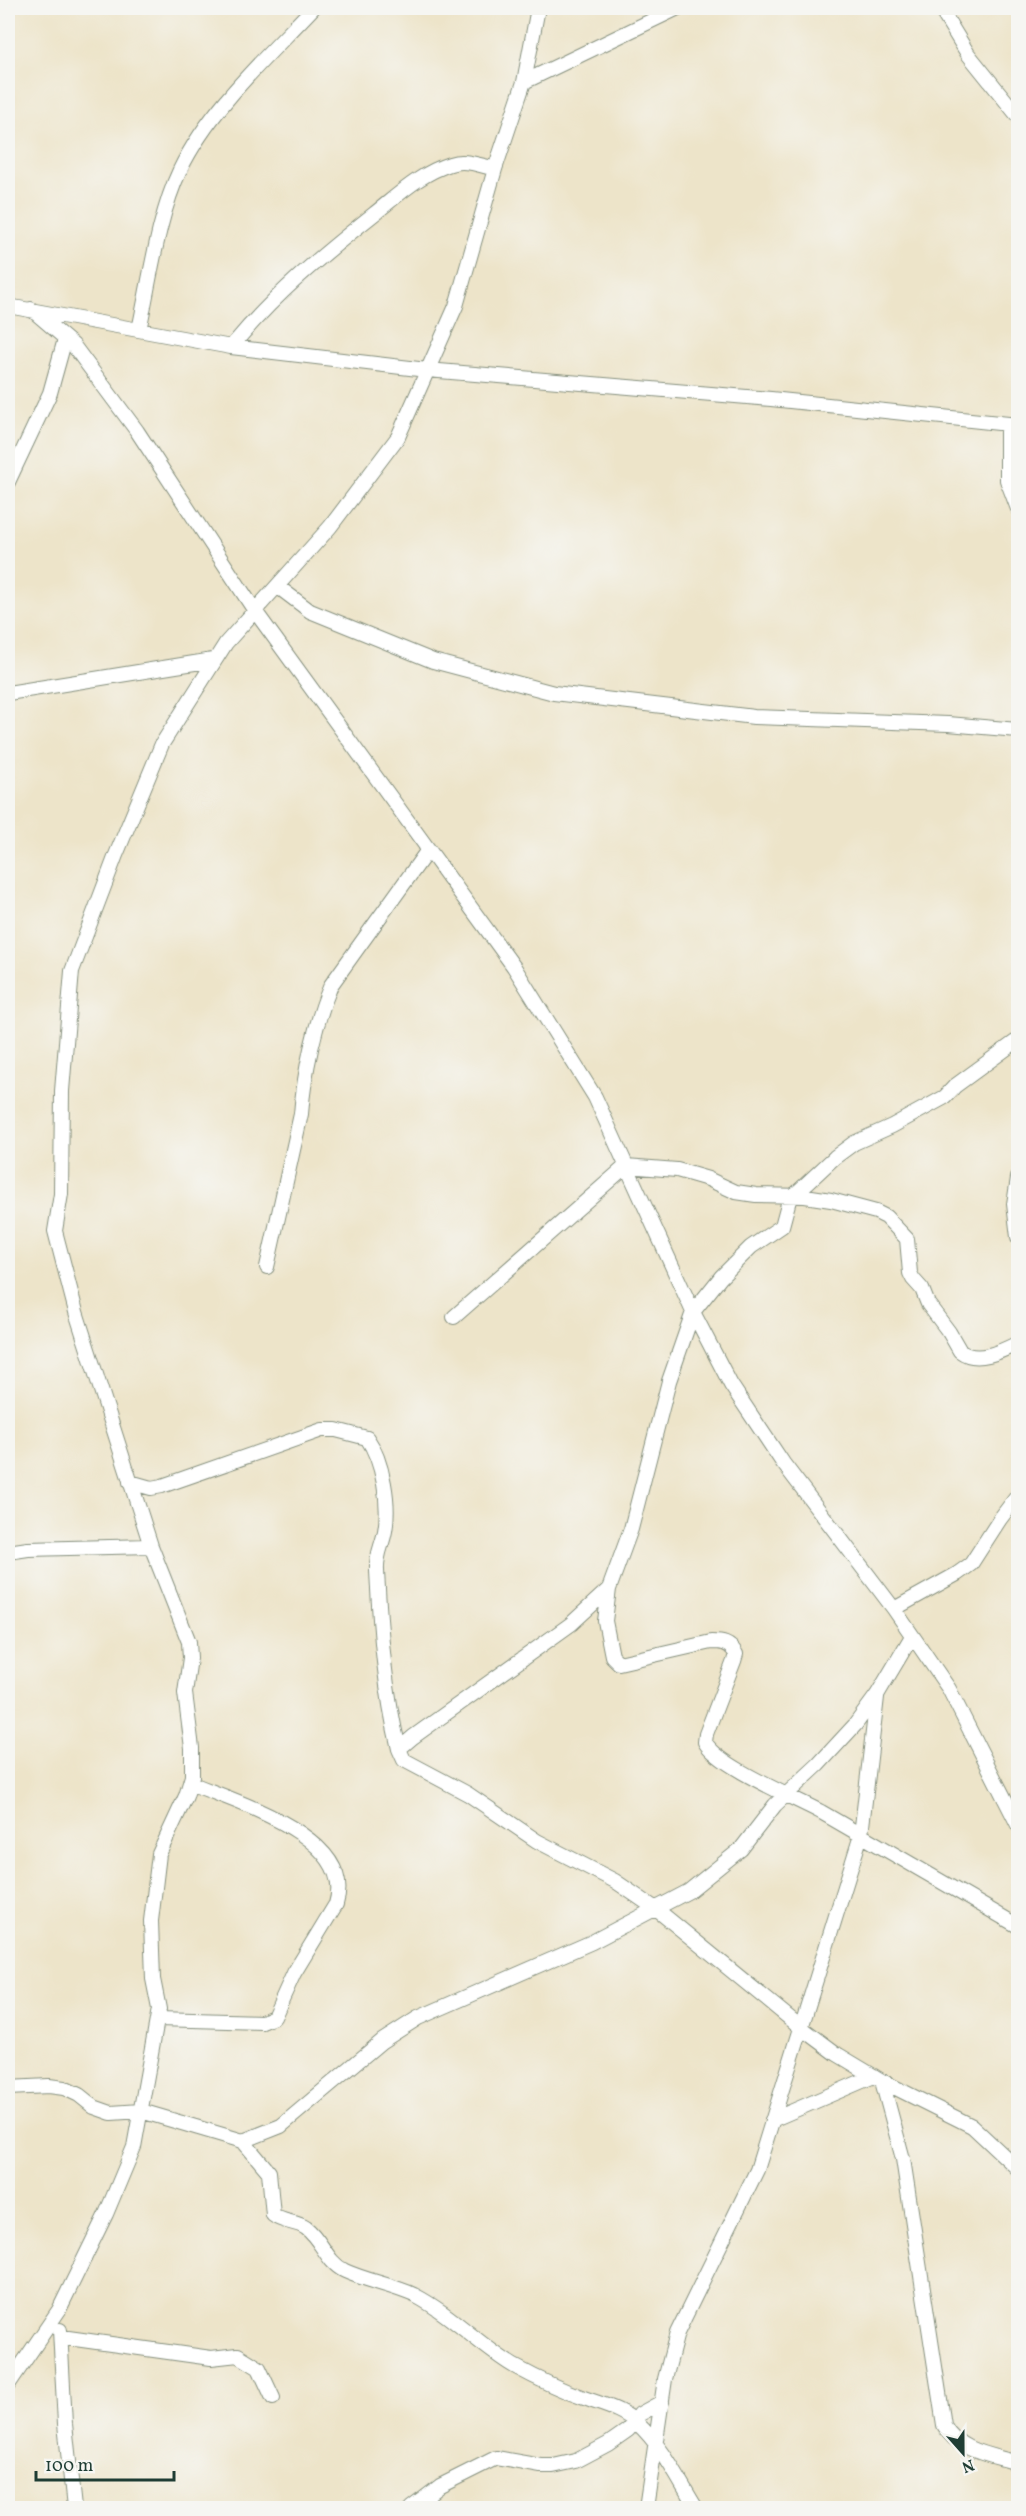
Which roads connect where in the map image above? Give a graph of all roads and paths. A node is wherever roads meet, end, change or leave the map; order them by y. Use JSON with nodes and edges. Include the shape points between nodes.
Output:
{"nodes":[{"id":1,"x":313,"y":8,"type":"edge"},
{"id":2,"x":538,"y":8,"type":"edge"},
{"id":3,"x":678,"y":8,"type":"edge"},
{"id":4,"x":940,"y":8,"type":"edge"},
{"id":5,"x":524,"y":82,"type":"junction"},
{"id":6,"x":1018,"y":116,"type":"edge"},
{"id":7,"x":495,"y":169,"type":"junction"},
{"id":8,"x":8,"y":305,"type":"edge"},
{"id":9,"x":31,"y":309,"type":"junction"},
{"id":10,"x":140,"y":330,"type":"junction"},
{"id":11,"x":65,"y":339,"type":"junction"},
{"id":12,"x":231,"y":347,"type":"junction"},
{"id":13,"x":427,"y":370,"type":"junction"},
{"id":14,"x":1012,"y":425,"type":"edge"},
{"id":15,"x":8,"y":482,"type":"edge"},
{"id":16,"x":1018,"y":509,"type":"edge"},
{"id":17,"x":276,"y":586,"type":"junction"},
{"id":18,"x":255,"y":611,"type":"junction"},
{"id":19,"x":213,"y":660,"type":"junction"},
{"id":20,"x":8,"y":693,"type":"edge"},
{"id":21,"x":1018,"y":730,"type":"edge"},
{"id":22,"x":428,"y":850,"type":"junction"},
{"id":23,"x":1018,"y":1040,"type":"edge"},
{"id":24,"x":626,"y":1166,"type":"junction"},
{"id":25,"x":1018,"y":1178,"type":"edge"},
{"id":26,"x":792,"y":1196,"type":"junction"},
{"id":27,"x":1018,"y":1237,"type":"edge"},
{"id":28,"x":267,"y":1267,"type":"dead end"},
{"id":29,"x":693,"y":1312,"type":"junction"},
{"id":30,"x":454,"y":1317,"type":"dead end"},
{"id":31,"x":1018,"y":1343,"type":"edge"},
{"id":32,"x":130,"y":1482,"type":"junction"},
{"id":33,"x":1018,"y":1495,"type":"edge"},
{"id":34,"x":151,"y":1546,"type":"junction"},
{"id":35,"x":8,"y":1552,"type":"edge"},
{"id":36,"x":609,"y":1588,"type":"junction"},
{"id":37,"x":894,"y":1609,"type":"junction"},
{"id":38,"x":912,"y":1636,"type":"junction"},
{"id":39,"x":877,"y":1695,"type":"junction"},
{"id":40,"x":399,"y":1749,"type":"junction"},
{"id":41,"x":190,"y":1783,"type":"junction"},
{"id":42,"x":785,"y":1795,"type":"junction"},
{"id":43,"x":1018,"y":1825,"type":"edge"},
{"id":44,"x":861,"y":1836,"type":"junction"},
{"id":45,"x":656,"y":1909,"type":"junction"},
{"id":46,"x":1018,"y":1926,"type":"edge"},
{"id":47,"x":158,"y":2019,"type":"junction"},
{"id":48,"x":802,"y":2028,"type":"junction"},
{"id":49,"x":878,"y":2078,"type":"junction"},
{"id":50,"x":8,"y":2088,"type":"edge"},
{"id":51,"x":141,"y":2112,"type":"junction"},
{"id":52,"x":772,"y":2120,"type":"junction"},
{"id":53,"x":243,"y":2141,"type":"junction"},
{"id":54,"x":1018,"y":2169,"type":"edge"},
{"id":55,"x":59,"y":2310,"type":"junction"},
{"id":56,"x":61,"y":2337,"type":"junction"},
{"id":57,"x":8,"y":2385,"type":"edge"},
{"id":58,"x":273,"y":2398,"type":"dead end"},
{"id":59,"x":662,"y":2403,"type":"junction"},
{"id":60,"x":636,"y":2421,"type":"junction"},
{"id":61,"x":656,"y":2442,"type":"junction"},
{"id":62,"x":1018,"y":2463,"type":"edge"},
{"id":63,"x":74,"y":2508,"type":"edge"},
{"id":64,"x":411,"y":2508,"type":"edge"},
{"id":65,"x":646,"y":2508,"type":"edge"},
{"id":66,"x":696,"y":2508,"type":"edge"}],
"edges":[{"from":1,"to":10,"type":"street","via":[[233,93],[180,171],[156,246]]},
{"from":2,"to":5,"type":"street"},
{"from":3,"to":5,"type":"street"},
{"from":4,"to":6,"type":"street","via":[[968,54]]},
{"from":5,"to":7,"type":"street"},
{"from":7,"to":12,"type":"street","via":[[464,162],[423,175],[315,260],[262,310]]},
{"from":7,"to":13,"type":"street","via":[[456,306]]},
{"from":8,"to":9,"type":"street"},
{"from":9,"to":10,"type":"street"},
{"from":9,"to":11,"type":"street"},
{"from":10,"to":12,"type":"street"},
{"from":11,"to":15,"type":"street","via":[[50,393]]},
{"from":11,"to":18,"type":"street","via":[[166,473]]},
{"from":12,"to":13,"type":"street"},
{"from":13,"to":14,"type":"street","via":[[771,399]]},
{"from":13,"to":17,"type":"street","via":[[398,437],[330,527]]},
{"from":14,"to":16,"type":"street","via":[[1007,480]]},
{"from":17,"to":18,"type":"street"},
{"from":17,"to":21,"type":"street","via":[[310,611],[433,661],[554,693],[754,717]]},
{"from":18,"to":19,"type":"street"},
{"from":18,"to":22,"type":"street"},
{"from":19,"to":20,"type":"street"},
{"from":19,"to":32,"type":"street","via":[[162,744],[72,971],[62,1091],[61,1194],[55,1231],[76,1312]]},
{"from":22,"to":24,"type":"street","via":[[514,967],[581,1072]]},
{"from":22,"to":28,"type":"street","via":[[331,985],[325,1000]]},
{"from":23,"to":26,"type":"street","via":[[945,1097],[854,1143]]},
{"from":24,"to":26,"type":"street","via":[[677,1170],[736,1192]]},
{"from":24,"to":29,"type":"street"},
{"from":24,"to":30,"type":"street"},
{"from":25,"to":27,"type":"street","via":[[1014,1204]]},
{"from":26,"to":29,"type":"street","via":[[782,1226],[751,1247]]},
{"from":26,"to":31,"type":"street","via":[[831,1200],[876,1212],[904,1233],[913,1279],[964,1354],[993,1355]]},
{"from":29,"to":36,"type":"street","via":[[669,1381],[631,1529]]},
{"from":29,"to":37,"type":"street","via":[[731,1385],[783,1463]]},
{"from":32,"to":34,"type":"street"},
{"from":32,"to":40,"type":"street","via":[[151,1488],[162,1486],[322,1430],[367,1438],[376,1456],[387,1500],[388,1515],[376,1568],[390,1710]]},
{"from":33,"to":37,"type":"street","via":[[971,1564]]},
{"from":34,"to":35,"type":"street"},
{"from":34,"to":41,"type":"street","via":[[189,1642],[185,1693],[192,1748]]},
{"from":36,"to":40,"type":"street","via":[[571,1624]]},
{"from":36,"to":42,"type":"street","via":[[605,1621],[612,1656],[619,1663],[711,1642],[733,1649],[734,1661],[705,1742],[716,1755]]},
{"from":37,"to":38,"type":"street"},
{"from":38,"to":39,"type":"street"},
{"from":38,"to":43,"type":"street","via":[[949,1689]]},
{"from":39,"to":42,"type":"street","via":[[855,1725]]},
{"from":39,"to":44,"type":"street"},
{"from":40,"to":45,"type":"street","via":[[404,1760],[468,1794],[537,1841],[615,1881]]},
{"from":41,"to":47,"type":"street","via":[[159,1854],[156,1874],[151,1921]]},
{"from":41,"to":47,"type":"street","via":[[282,1822],[312,1840],[334,1871],[340,1892],[294,1972],[274,2017],[262,2022]]},
{"from":42,"to":44,"type":"street"},
{"from":42,"to":45,"type":"street","via":[[741,1850],[688,1891]]},
{"from":44,"to":46,"type":"street"},
{"from":44,"to":48,"type":"street"},
{"from":45,"to":48,"type":"street"},
{"from":45,"to":53,"type":"street","via":[[592,1942],[418,2018],[382,2041],[280,2126]]},
{"from":47,"to":51,"type":"street"},
{"from":48,"to":49,"type":"street"},
{"from":48,"to":52,"type":"street"},
{"from":49,"to":52,"type":"street"},
{"from":49,"to":54,"type":"street","via":[[972,2126]]},
{"from":49,"to":62,"type":"street","via":[[903,2159],[944,2425],[950,2437],[962,2446]]},
{"from":50,"to":51,"type":"street","via":[[64,2088],[111,2113]]},
{"from":51,"to":53,"type":"street"},
{"from":51,"to":55,"type":"street","via":[[134,2147],[121,2181]]},
{"from":52,"to":59,"type":"street","via":[[757,2170],[677,2333]]},
{"from":53,"to":60,"type":"street","via":[[269,2172],[273,2216],[308,2229],[339,2267],[413,2295],[515,2366]]},
{"from":55,"to":56,"type":"street"},
{"from":55,"to":57,"type":"street"},
{"from":56,"to":58,"type":"street","via":[[211,2358],[238,2355],[259,2368]]},
{"from":56,"to":63,"type":"street"},
{"from":59,"to":60,"type":"street","via":[[640,2414]]},
{"from":59,"to":61,"type":"street"},
{"from":60,"to":61,"type":"street"},
{"from":60,"to":64,"type":"street","via":[[608,2444],[576,2461],[547,2466],[503,2458],[489,2460],[440,2486]]},
{"from":61,"to":65,"type":"street"},
{"from":61,"to":66,"type":"street"}]}
